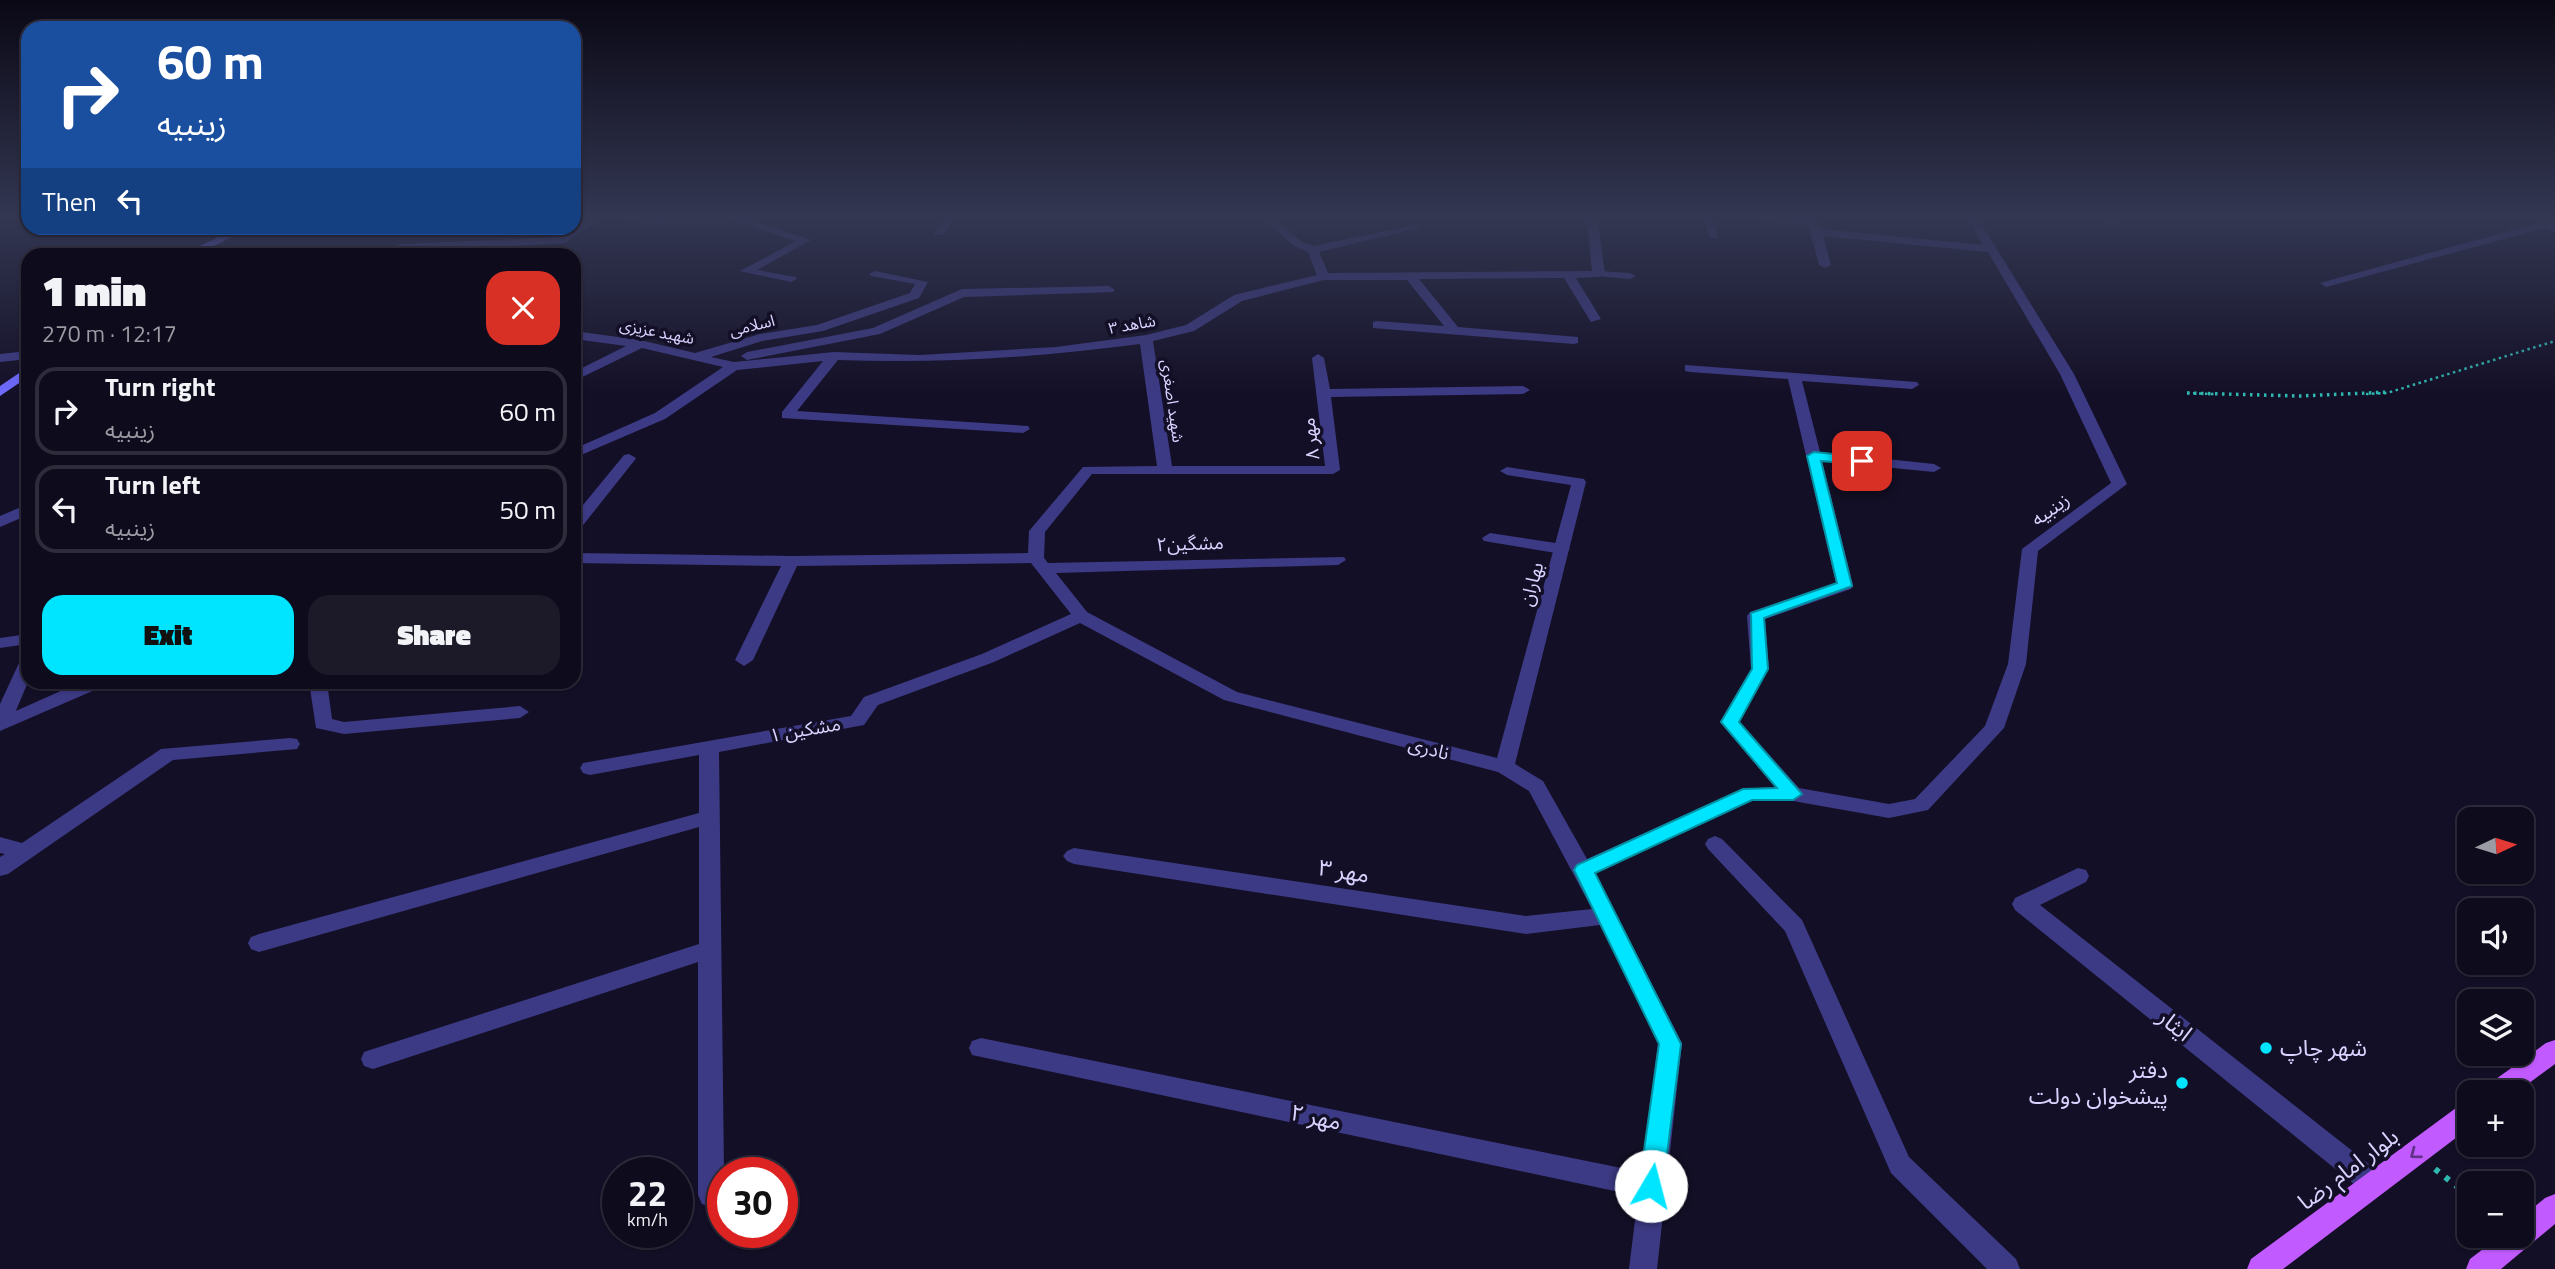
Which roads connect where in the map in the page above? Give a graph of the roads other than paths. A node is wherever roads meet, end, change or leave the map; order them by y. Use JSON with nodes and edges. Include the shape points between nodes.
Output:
{"nodes":[{"id":1,"x":775,"y":276,"type":"edge"},
{"id":2,"x":888,"y":276,"type":"edge"},
{"id":3,"x":1441,"y":276,"type":"edge"},
{"id":4,"x":1568,"y":276,"type":"edge"},
{"id":5,"x":2007,"y":276,"type":"edge"},
{"id":6,"x":2351,"y":276,"type":"edge"},
{"id":7,"x":1324,"y":277,"type":"joint"},
{"id":8,"x":1411,"y":277,"type":"junction"},
{"id":9,"x":791,"y":279,"type":"dead end"},
{"id":10,"x":2326,"y":283,"type":"dead end"},
{"id":11,"x":1108,"y":290,"type":"dead end"},
{"id":12,"x":1595,"y":319,"type":"dead end"},
{"id":13,"x":1377,"y":325,"type":"dead end"},
{"id":14,"x":1454,"y":330,"type":"junction"},
{"id":15,"x":581,"y":336,"type":"edge"},
{"id":16,"x":1146,"y":338,"type":"junction"},
{"id":17,"x":1574,"y":340,"type":"dead end"},
{"id":18,"x":640,"y":344,"type":"junction"},
{"id":19,"x":21,"y":356,"type":"edge"},
{"id":20,"x":834,"y":356,"type":"junction"},
{"id":21,"x":696,"y":357,"type":"junction"},
{"id":22,"x":0,"y":358,"type":"edge"},
{"id":23,"x":1318,"y":358,"type":"dead end"},
{"id":24,"x":727,"y":364,"type":"junction"},
{"id":25,"x":1690,"y":369,"type":"dead end"},
{"id":26,"x":581,"y":374,"type":"edge"},
{"id":27,"x":21,"y":376,"type":"edge"},
{"id":28,"x":1794,"y":376,"type":"junction"},
{"id":29,"x":1912,"y":385,"type":"dead end"},
{"id":30,"x":1523,"y":390,"type":"dead end"},
{"id":31,"x":0,"y":391,"type":"edge"},
{"id":32,"x":1324,"y":393,"type":"junction"},
{"id":33,"x":1023,"y":429,"type":"dead end"},
{"id":34,"x":581,"y":451,"type":"edge"},
{"id":35,"x":1814,"y":456,"type":"junction"},
{"id":36,"x":629,"y":457,"type":"dead end"},
{"id":37,"x":1934,"y":468,"type":"dead end"},
{"id":38,"x":1165,"y":469,"type":"junction"},
{"id":39,"x":1507,"y":471,"type":"dead end"},
{"id":40,"x":21,"y":512,"type":"edge"},
{"id":41,"x":581,"y":517,"type":"edge"},
{"id":42,"x":0,"y":522,"type":"edge"},
{"id":43,"x":1490,"y":538,"type":"dead end"},
{"id":44,"x":1562,"y":549,"type":"junction"},
{"id":45,"x":581,"y":558,"type":"edge"},
{"id":46,"x":1338,"y":560,"type":"dead end"},
{"id":47,"x":791,"y":561,"type":"junction"},
{"id":48,"x":1040,"y":563,"type":"junction"},
{"id":49,"x":1081,"y":616,"type":"junction"},
{"id":50,"x":21,"y":640,"type":"edge"},
{"id":51,"x":0,"y":643,"type":"edge"},
{"id":52,"x":744,"y":660,"type":"dead end"},
{"id":53,"x":21,"y":678,"type":"edge"},
{"id":54,"x":82,"y":689,"type":"edge"},
{"id":55,"x":319,"y":689,"type":"edge"},
{"id":56,"x":520,"y":712,"type":"dead end"},
{"id":57,"x":0,"y":725,"type":"edge"},
{"id":58,"x":290,"y":744,"type":"dead end"},
{"id":59,"x":709,"y":746,"type":"junction"},
{"id":60,"x":1505,"y":767,"type":"junction"},
{"id":61,"x":590,"y":768,"type":"dead end"},
{"id":62,"x":1793,"y":794,"type":"junction"},
{"id":63,"x":709,"y":817,"type":"junction"},
{"id":64,"x":1715,"y":844,"type":"dead end"},
{"id":65,"x":0,"y":845,"type":"edge"},
{"id":66,"x":24,"y":851,"type":"junction"},
{"id":67,"x":1074,"y":856,"type":"dead end"},
{"id":68,"x":0,"y":868,"type":"edge"},
{"id":69,"x":1583,"y":870,"type":"junction"},
{"id":70,"x":2078,"y":876,"type":"dead end"},
{"id":71,"x":1606,"y":916,"type":"junction"},
{"id":72,"x":259,"y":943,"type":"dead end"},
{"id":73,"x":710,"y":949,"type":"junction"},
{"id":74,"x":981,"y":1048,"type":"dead end"},
{"id":75,"x":2555,"y":1050,"type":"edge"},
{"id":76,"x":373,"y":1059,"type":"dead end"},
{"id":77,"x":2514,"y":1080,"type":"edge"},
{"id":78,"x":2457,"y":1122,"type":"edge"},
{"id":79,"x":710,"y":1157,"type":"edge"},
{"id":80,"x":2374,"y":1184,"type":"junction"},
{"id":81,"x":1651,"y":1186,"type":"junction"},
{"id":82,"x":2555,"y":1207,"type":"edge"},
{"id":83,"x":2534,"y":1224,"type":"edge"},
{"id":84,"x":2505,"y":1248,"type":"edge"},
{"id":85,"x":1643,"y":1269,"type":"edge"},
{"id":86,"x":2006,"y":1269,"type":"edge"},
{"id":87,"x":2261,"y":1269,"type":"edge"},
{"id":88,"x":2480,"y":1269,"type":"edge"}],
"edges":[{"from":1,"to":9,"type":"street"},
{"from":2,"to":21,"type":"street","name":"اسلامی","via":[[922,282],[915,295],[852,318]]},
{"from":3,"to":8,"type":"street","name":"شاهد ۳"},
{"from":4,"to":12,"type":"street"},
{"from":5,"to":62,"type":"street","name":"زینبیه","via":[[2067,374],[2119,484],[2030,550],[2017,664],[1994,728],[1921,805],[1889,811]]},
{"from":6,"to":10,"type":"street"},
{"from":7,"to":8,"type":"street","name":"شاهد ۳"},
{"from":7,"to":16,"type":"street","name":"شاهد ۳","via":[[1238,298],[1190,328]]},
{"from":8,"to":14,"type":"street"},
{"from":11,"to":24,"type":"street","via":[[962,293],[876,331],[766,351]]},
{"from":13,"to":14,"type":"street"},
{"from":14,"to":17,"type":"street"},
{"from":15,"to":18,"type":"street","name":"شهید عزیزی"},
{"from":16,"to":20,"type":"street","name":"شاهد ۳","via":[[920,359]]},
{"from":16,"to":38,"type":"street","name":"شهید اصغری"},
{"from":18,"to":21,"type":"street","name":"شهید عزیزی"},
{"from":18,"to":26,"type":"street"},
{"from":19,"to":22,"type":"street"},
{"from":20,"to":24,"type":"street","name":"شاهد ۳"},
{"from":20,"to":33,"type":"street","via":[[787,415]]},
{"from":21,"to":24,"type":"street","name":"شهید عزیزی"},
{"from":23,"to":32,"type":"street"},
{"from":24,"to":34,"type":"street","via":[[660,416]]},
{"from":25,"to":28,"type":"street"},
{"from":27,"to":31,"type":"street"},
{"from":28,"to":29,"type":"street"},
{"from":28,"to":35,"type":"street"},
{"from":30,"to":32,"type":"street","name":"مهر ۸"},
{"from":32,"to":38,"type":"street","name":"مهر ۸","via":[[1333,470]]},
{"from":35,"to":37,"type":"street"},
{"from":35,"to":62,"type":"street","via":[[1845,586],[1756,616],[1760,669],[1730,722]]},
{"from":36,"to":41,"type":"street"},
{"from":38,"to":48,"type":"street","via":[[1088,470],[1037,531]]},
{"from":39,"to":44,"type":"street","name":"بهاران","via":[[1579,482]]},
{"from":40,"to":42,"type":"street"},
{"from":43,"to":44,"type":"street"},
{"from":44,"to":60,"type":"street","name":"بهاران"},
{"from":45,"to":47,"type":"street","name":"مشگین۲"},
{"from":46,"to":48,"type":"street","name":"مشگین۲"},
{"from":47,"to":48,"type":"street","name":"مشگین۲"},
{"from":47,"to":52,"type":"street"},
{"from":48,"to":49,"type":"street","name":"نادری"},
{"from":49,"to":59,"type":"street","name":"مشکین ۱","via":[[988,658],[871,701],[857,720]]},
{"from":49,"to":60,"type":"street","name":"نادری","via":[[1231,696]]},
{"from":50,"to":51,"type":"street"},
{"from":53,"to":57,"type":"street"},
{"from":54,"to":57,"type":"street"},
{"from":55,"to":56,"type":"street","via":[[323,723],[344,728]]},
{"from":58,"to":66,"type":"street","via":[[168,754]]},
{"from":59,"to":61,"type":"street","name":"مشکین ۱"},
{"from":59,"to":63,"type":"street"},
{"from":60,"to":69,"type":"street","name":"نادری","via":[[1536,786]]},
{"from":62,"to":69,"type":"street","name":"زینبیه","via":[[1749,794]]},
{"from":63,"to":72,"type":"street"},
{"from":63,"to":73,"type":"street"},
{"from":64,"to":86,"type":"street","via":[[1794,926],[1900,1165]]},
{"from":65,"to":66,"type":"street"},
{"from":66,"to":68,"type":"street"},
{"from":67,"to":71,"type":"street","name":"مهر ۳","via":[[1526,925]]},
{"from":69,"to":71,"type":"street","name":"نادری"},
{"from":70,"to":80,"type":"street","name":"ایثار","via":[[2023,904]]},
{"from":71,"to":81,"type":"street","name":"نادری","via":[[1670,1044]]},
{"from":73,"to":76,"type":"street"},
{"from":73,"to":79,"type":"street"},
{"from":74,"to":81,"type":"street","name":"مهر ۲"},
{"from":75,"to":77,"type":"main road"},
{"from":78,"to":80,"type":"main road","name":"بلوار امام رضا","one_way":true},
{"from":80,"to":87,"type":"main road","name":"بلوار امام رضا"},
{"from":81,"to":85,"type":"street","name":"نادری"},
{"from":82,"to":83,"type":"main road"},
{"from":84,"to":88,"type":"main road"}]}
